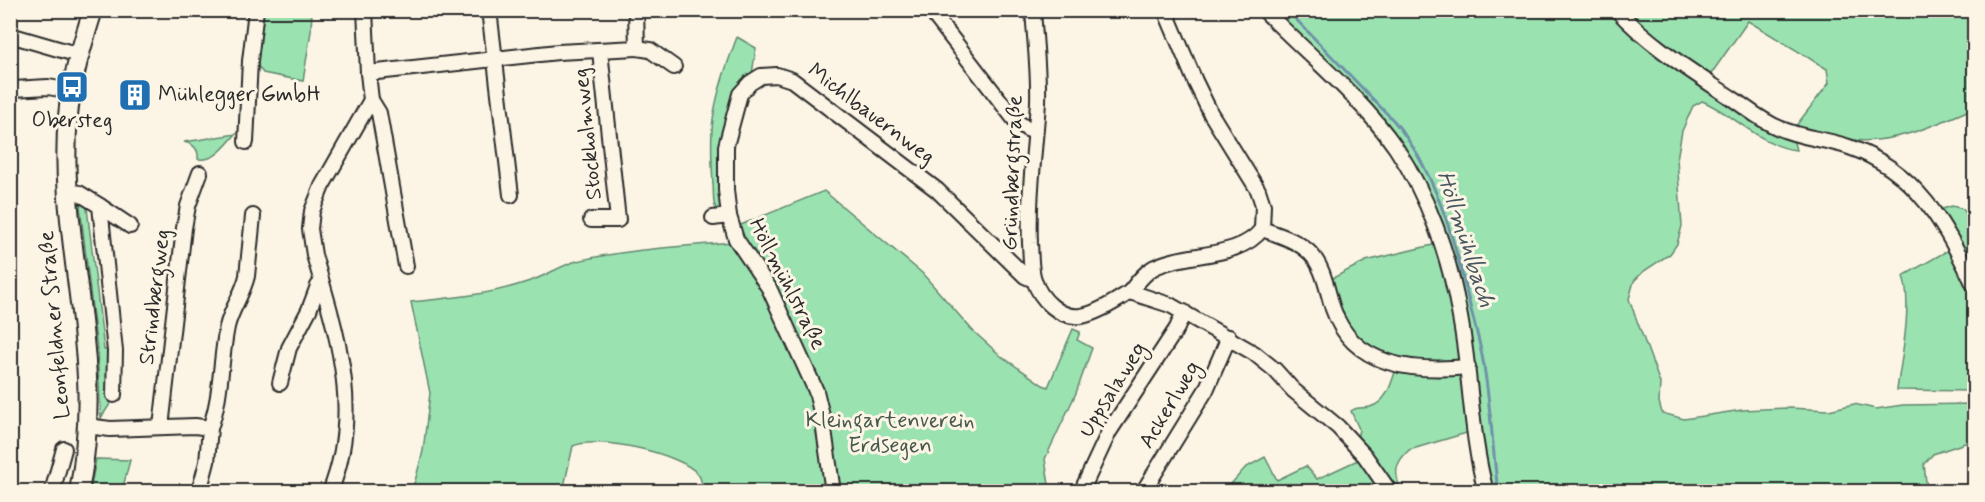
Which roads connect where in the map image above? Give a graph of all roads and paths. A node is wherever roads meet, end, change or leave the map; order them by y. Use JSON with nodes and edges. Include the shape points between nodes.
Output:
{"nodes":[{"id":1,"x":93,"y":10,"type":"edge"},
{"id":2,"x":256,"y":10,"type":"edge"},
{"id":3,"x":365,"y":10,"type":"edge"},
{"id":4,"x":489,"y":10,"type":"edge"},
{"id":5,"x":636,"y":10,"type":"edge"},
{"id":6,"x":930,"y":10,"type":"edge"},
{"id":7,"x":1033,"y":10,"type":"edge"},
{"id":8,"x":1165,"y":10,"type":"edge"},
{"id":9,"x":1264,"y":10,"type":"edge"},
{"id":10,"x":1617,"y":10,"type":"edge"},
{"id":11,"x":10,"y":35,"type":"edge"},
{"id":12,"x":637,"y":48,"type":"junction"},
{"id":13,"x":600,"y":51,"type":"junction"},
{"id":14,"x":79,"y":55,"type":"junction"},
{"id":15,"x":495,"y":59,"type":"junction"},
{"id":16,"x":674,"y":67,"type":"dead end"},
{"id":17,"x":368,"y":73,"type":"junction"},
{"id":18,"x":13,"y":89,"type":"dead end"},
{"id":19,"x":71,"y":91,"type":"junction"},
{"id":20,"x":371,"y":100,"type":"junction"},
{"id":21,"x":1035,"y":132,"type":"junction"},
{"id":22,"x":246,"y":142,"type":"dead end"},
{"id":23,"x":200,"y":173,"type":"dead end"},
{"id":24,"x":68,"y":191,"type":"junction"},
{"id":25,"x":511,"y":195,"type":"dead end"},
{"id":26,"x":100,"y":206,"type":"junction"},
{"id":27,"x":253,"y":216,"type":"dead end"},
{"id":28,"x":729,"y":216,"type":"junction"},
{"id":29,"x":713,"y":218,"type":"dead end"},
{"id":30,"x":591,"y":220,"type":"dead end"},
{"id":31,"x":130,"y":226,"type":"dead end"},
{"id":32,"x":1262,"y":229,"type":"junction"},
{"id":33,"x":406,"y":266,"type":"dead end"},
{"id":34,"x":1034,"y":280,"type":"junction"},
{"id":35,"x":322,"y":284,"type":"junction"},
{"id":36,"x":1974,"y":285,"type":"edge"},
{"id":37,"x":1130,"y":292,"type":"junction"},
{"id":38,"x":1184,"y":312,"type":"junction"},
{"id":39,"x":1229,"y":337,"type":"junction"},
{"id":40,"x":1468,"y":367,"type":"junction"},
{"id":41,"x":280,"y":383,"type":"dead end"},
{"id":42,"x":114,"y":395,"type":"dead end"},
{"id":43,"x":87,"y":426,"type":"junction"},
{"id":44,"x":161,"y":427,"type":"junction"},
{"id":45,"x":210,"y":428,"type":"junction"},
{"id":46,"x":64,"y":449,"type":"dead end"},
{"id":47,"x":52,"y":492,"type":"edge"},
{"id":48,"x":79,"y":492,"type":"edge"},
{"id":49,"x":199,"y":492,"type":"edge"},
{"id":50,"x":330,"y":492,"type":"edge"},
{"id":51,"x":832,"y":492,"type":"edge"},
{"id":52,"x":1081,"y":492,"type":"edge"},
{"id":53,"x":1143,"y":492,"type":"edge"},
{"id":54,"x":1390,"y":492,"type":"edge"},
{"id":55,"x":1486,"y":492,"type":"edge"}],
"edges":[{"from":1,"to":14,"type":"main road","name":"Leonfeldner Straße"},
{"from":2,"to":22,"type":"street"},
{"from":3,"to":17,"type":"street"},
{"from":4,"to":15,"type":"street"},
{"from":5,"to":12,"type":"street"},
{"from":6,"to":21,"type":"street","via":[[1015,120]]},
{"from":7,"to":21,"type":"street","name":"Gründbergstraße","via":[[1038,96]]},
{"from":8,"to":32,"type":"street","via":[[1211,114],[1258,190],[1263,205]]},
{"from":9,"to":40,"type":"street","via":[[1367,114],[1407,167],[1432,220],[1449,271]]},
{"from":10,"to":36,"type":"street","via":[[1676,61],[1761,119],[1792,133],[1855,149],[1903,176],[1953,240]]},
{"from":11,"to":14,"type":"street"},
{"from":12,"to":13,"type":"street","name":"Stockholmweg"},
{"from":12,"to":16,"type":"street","name":"Stockholmweg","via":[[650,51]]},
{"from":13,"to":15,"type":"street","name":"Stockholmweg"},
{"from":13,"to":30,"type":"street","name":"Stockholmweg","via":[[618,220]]},
{"from":14,"to":19,"type":"main road","name":"Leonfeldner Straße"},
{"from":15,"to":17,"type":"street","name":"Stockholmweg"},
{"from":15,"to":25,"type":"street"},
{"from":17,"to":20,"type":"street"},
{"from":18,"to":19,"type":"street","via":[[48,87]]},
{"from":19,"to":24,"type":"main road","name":"Leonfeldner Straße","via":[[66,141]]},
{"from":20,"to":33,"type":"street","via":[[379,112]]},
{"from":20,"to":35,"type":"street","via":[[312,211],[311,240]]},
{"from":21,"to":34,"type":"street","name":"Gründbergstraße","via":[[1029,211]]},
{"from":23,"to":44,"type":"street","name":"Strindbergweg","via":[[184,228]]},
{"from":24,"to":26,"type":"street"},
{"from":24,"to":43,"type":"main road","name":"Leonfeldner Straße","via":[[86,358]]},
{"from":26,"to":31,"type":"street"},
{"from":26,"to":42,"type":"street","via":[[114,340]]},
{"from":27,"to":45,"type":"street","via":[[247,276],[229,320]]},
{"from":28,"to":29,"type":"street","name":"Höllmühlstraße"},
{"from":28,"to":34,"type":"street","name":"Michlbauernweg","via":[[726,155],[739,97],[758,78],[782,76],[920,176],[1025,276]]},
{"from":28,"to":51,"type":"street","name":"Höllmühlstraße","via":[[739,245],[769,288],[812,379],[822,416]]},
{"from":32,"to":37,"type":"street","name":"Gründbergstraße","via":[[1239,246],[1157,267]]},
{"from":32,"to":40,"type":"street","via":[[1296,243],[1313,256],[1337,319],[1364,350],[1384,362],[1408,367]]},
{"from":34,"to":37,"type":"street","name":"Gründbergstraße","via":[[1050,304],[1074,316],[1091,313]]},
{"from":35,"to":41,"type":"street","via":[[315,290],[289,348]]},
{"from":35,"to":50,"type":"street","via":[[347,400],[343,444]]},
{"from":37,"to":38,"type":"street"},
{"from":38,"to":39,"type":"street"},
{"from":38,"to":52,"type":"street","name":"Uppsalaweg","via":[[1109,432]]},
{"from":39,"to":53,"type":"street","name":"Ackerlweg","via":[[1206,390]]},
{"from":39,"to":54,"type":"street","via":[[1263,360],[1338,427]]},
{"from":40,"to":55,"type":"street","via":[[1478,461]]},
{"from":43,"to":44,"type":"street"},
{"from":43,"to":48,"type":"main road","name":"Leonfeldner Straße"},
{"from":44,"to":45,"type":"street"},
{"from":45,"to":49,"type":"street"},
{"from":46,"to":47,"type":"street","name":"Leonfeldner Straße"}]}
